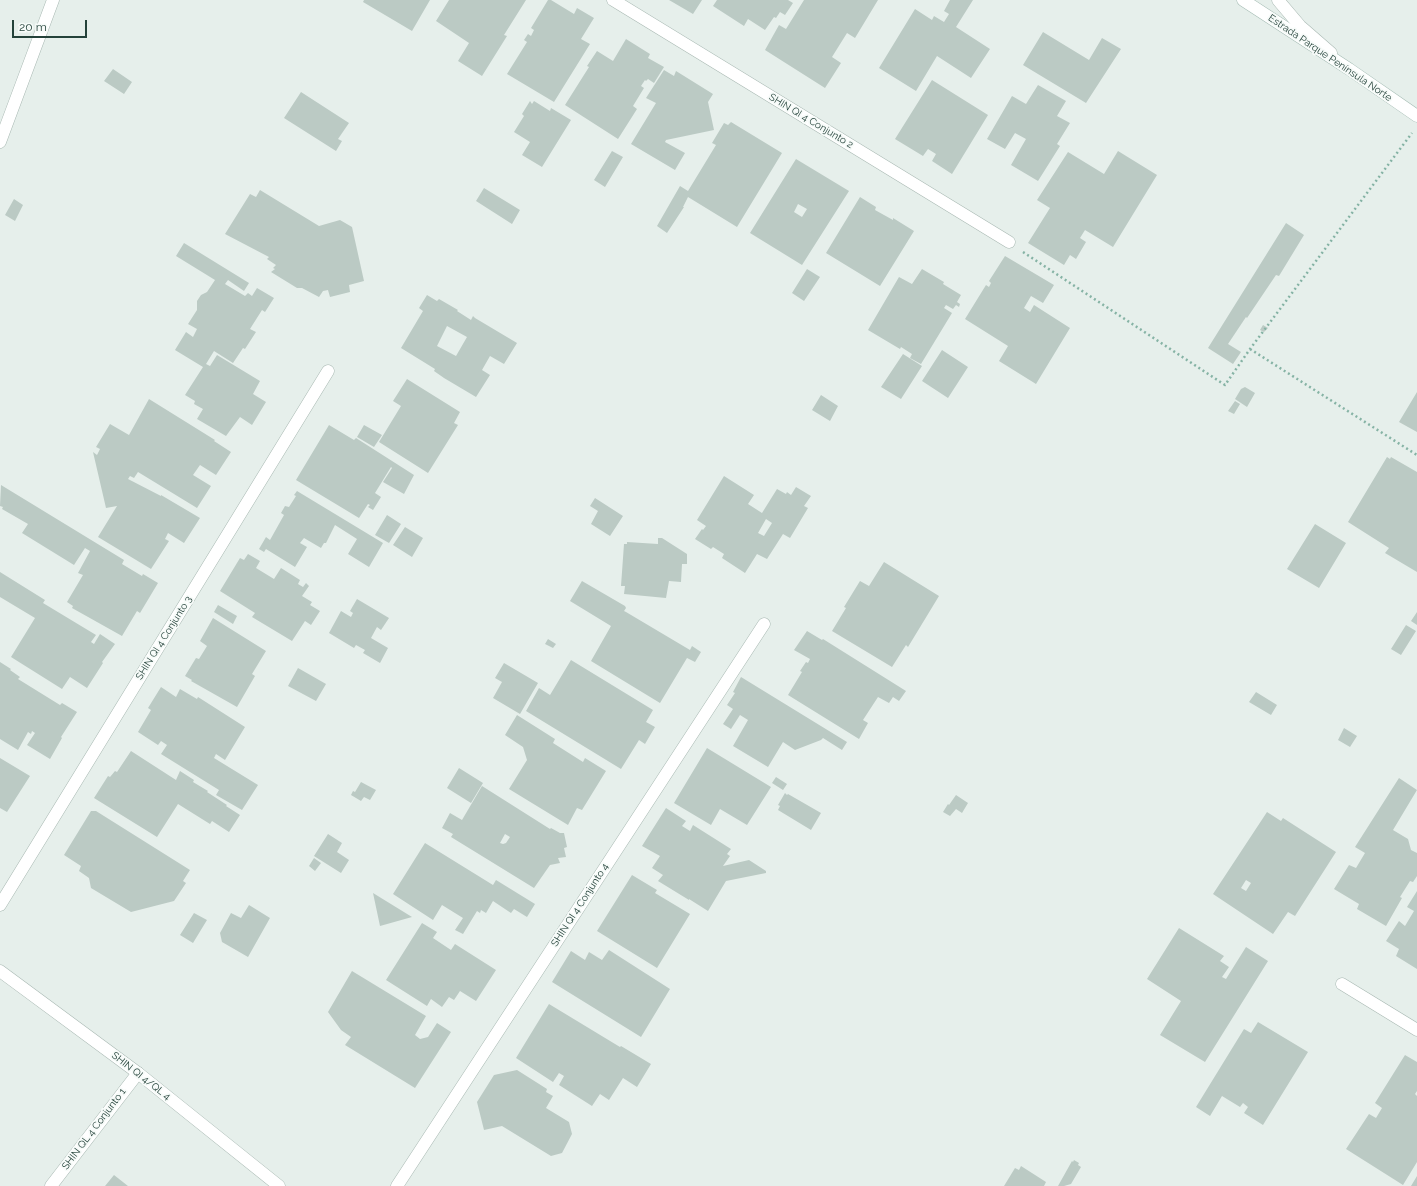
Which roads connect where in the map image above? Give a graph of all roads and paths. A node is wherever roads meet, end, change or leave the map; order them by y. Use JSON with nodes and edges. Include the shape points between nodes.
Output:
{"nodes":[{"id":1,"x":53,"y":0,"type":"edge"},
{"id":2,"x":613,"y":0,"type":"edge"},
{"id":3,"x":1243,"y":0,"type":"edge"},
{"id":4,"x":1278,"y":0,"type":"edge"},
{"id":5,"x":1349,"y":68,"type":"junction"},
{"id":6,"x":1417,"y":116,"type":"edge"},
{"id":7,"x":1412,"y":133,"type":"dead end"},
{"id":8,"x":0,"y":142,"type":"edge"},
{"id":9,"x":1009,"y":242,"type":"joint"},
{"id":10,"x":1250,"y":348,"type":"junction"},
{"id":11,"x":328,"y":371,"type":"dead end"},
{"id":12,"x":1417,"y":456,"type":"edge"},
{"id":13,"x":764,"y":624,"type":"dead end"},
{"id":14,"x":0,"y":905,"type":"edge"},
{"id":15,"x":0,"y":971,"type":"edge"},
{"id":16,"x":1342,"y":984,"type":"dead end"},
{"id":17,"x":1417,"y":1030,"type":"edge"},
{"id":18,"x":138,"y":1072,"type":"junction"},
{"id":19,"x":51,"y":1186,"type":"edge"},
{"id":20,"x":279,"y":1186,"type":"edge"},
{"id":21,"x":397,"y":1186,"type":"edge"}],
"edges":[{"from":1,"to":8,"type":"street"},
{"from":2,"to":9,"type":"street","name":"SHIN QI 4 Conjunto 2"},
{"from":3,"to":5,"type":"street","name":"Estrada Parque Península Norte"},
{"from":4,"to":5,"type":"street","via":[[1300,26]]},
{"from":5,"to":6,"type":"street","name":"Estrada Parque Península Norte"},
{"from":7,"to":10,"type":"path"},
{"from":9,"to":10,"type":"path","via":[[1225,385]]},
{"from":10,"to":12,"type":"path"},
{"from":11,"to":14,"type":"street","name":"SHIN QI 4 Conjunto 3"},
{"from":13,"to":21,"type":"street","name":"SHIN QI 4 Conjunto 4"},
{"from":15,"to":18,"type":"street","name":"SHIN QI 4/QL 4"},
{"from":16,"to":17,"type":"street"},
{"from":18,"to":19,"type":"street","name":"SHIN QL 4 Conjunto 1"},
{"from":18,"to":20,"type":"street","name":"SHIN QI 4/QL 4"}]}
